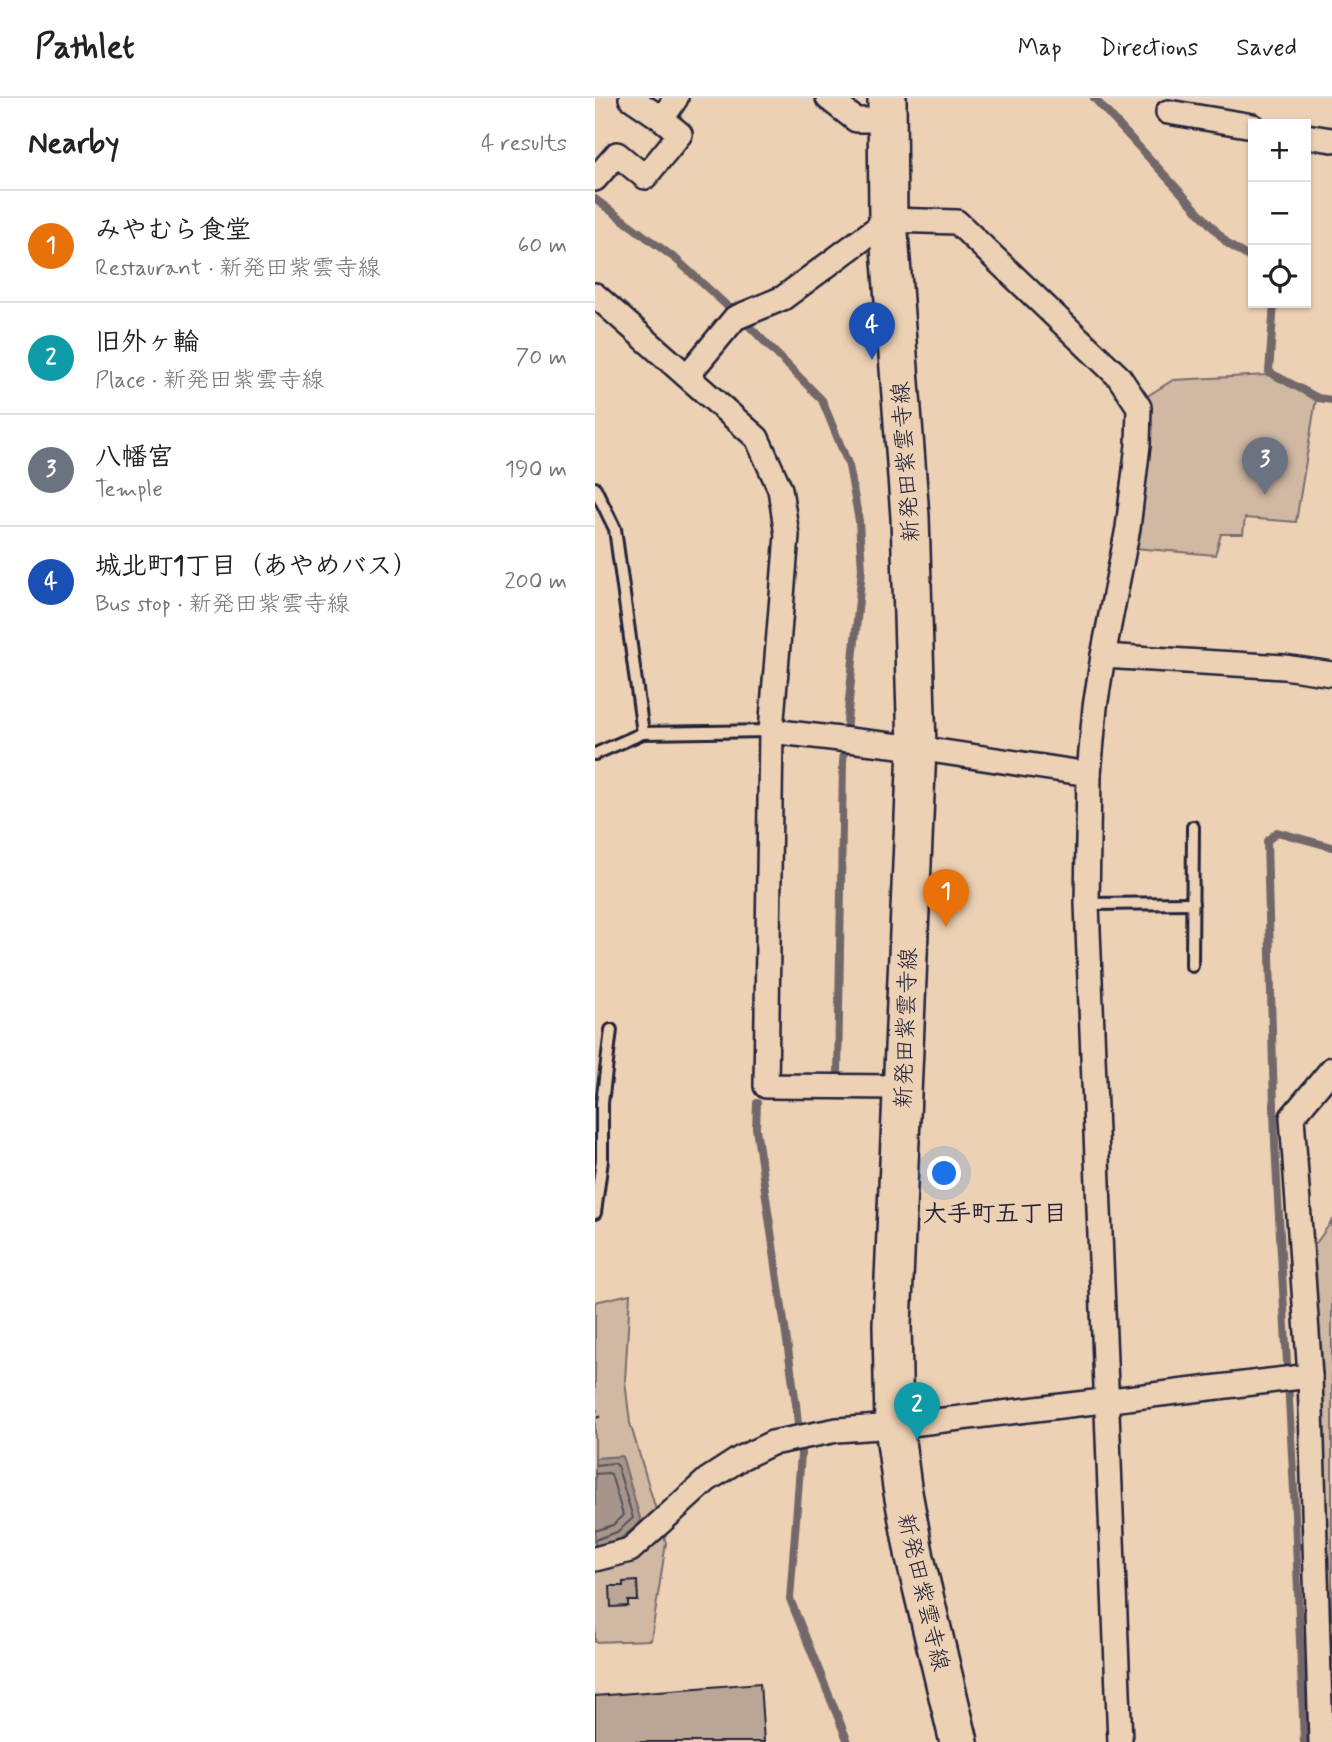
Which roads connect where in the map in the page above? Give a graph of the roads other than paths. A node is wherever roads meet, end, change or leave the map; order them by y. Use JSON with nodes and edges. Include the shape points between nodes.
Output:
{"nodes":[{"id":1,"x":631,"y":98,"type":"edge"},
{"id":2,"x":675,"y":98,"type":"edge"},
{"id":3,"x":828,"y":98,"type":"edge"},
{"id":4,"x":886,"y":109,"type":"edge"},
{"id":5,"x":1168,"y":111,"type":"dead end"},
{"id":6,"x":662,"y":119,"type":"junction"},
{"id":7,"x":1248,"y":126,"type":"edge"},
{"id":8,"x":1311,"y":137,"type":"edge"},
{"id":9,"x":1332,"y":140,"type":"edge"},
{"id":10,"x":595,"y":179,"type":"edge"},
{"id":11,"x":888,"y":220,"type":"junction"},
{"id":12,"x":595,"y":295,"type":"edge"},
{"id":13,"x":687,"y":376,"type":"junction"},
{"id":14,"x":595,"y":488,"type":"edge"},
{"id":15,"x":1103,"y":656,"type":"junction"},
{"id":16,"x":1332,"y":674,"type":"edge"},
{"id":17,"x":771,"y":731,"type":"junction"},
{"id":18,"x":643,"y":733,"type":"junction"},
{"id":19,"x":917,"y":748,"type":"junction"},
{"id":20,"x":595,"y":754,"type":"edge"},
{"id":21,"x":1089,"y":774,"type":"junction"},
{"id":22,"x":1193,"y":827,"type":"dead end"},
{"id":23,"x":1193,"y":903,"type":"junction"},
{"id":24,"x":1087,"y":904,"type":"junction"},
{"id":25,"x":1192,"y":966,"type":"dead end"},
{"id":26,"x":611,"y":1030,"type":"dead end"},
{"id":27,"x":1332,"y":1069,"type":"edge"},
{"id":28,"x":903,"y":1087,"type":"junction"},
{"id":29,"x":598,"y":1103,"type":"edge"},
{"id":30,"x":595,"y":1213,"type":"edge"},
{"id":31,"x":1310,"y":1376,"type":"junction"},
{"id":32,"x":1106,"y":1400,"type":"junction"},
{"id":33,"x":894,"y":1426,"type":"junction"},
{"id":34,"x":595,"y":1559,"type":"edge"},
{"id":35,"x":959,"y":1742,"type":"edge"},
{"id":36,"x":1120,"y":1742,"type":"edge"},
{"id":37,"x":1321,"y":1742,"type":"edge"}],
"edges":[{"from":1,"to":6,"type":"street"},
{"from":2,"to":6,"type":"street"},
{"from":3,"to":4,"type":"street","via":[[856,120]]},
{"from":4,"to":11,"type":"main road","name":"新発田紫雲寺線"},
{"from":5,"to":7,"type":"street"},
{"from":6,"to":10,"type":"street","via":[[680,134],[645,177],[617,154]]},
{"from":8,"to":9,"type":"street"},
{"from":11,"to":13,"type":"street","via":[[783,298],[735,318]]},
{"from":11,"to":15,"type":"street","via":[[957,222],[1119,377],[1139,407],[1128,528]]},
{"from":11,"to":19,"type":"main road","name":"新発田紫雲寺線","via":[[910,517]]},
{"from":12,"to":13,"type":"street"},
{"from":13,"to":17,"type":"street","via":[[757,438],[780,489],[787,536]]},
{"from":14,"to":18,"type":"lane","via":[[615,529]]},
{"from":15,"to":16,"type":"street"},
{"from":15,"to":21,"type":"street"},
{"from":17,"to":18,"type":"lane"},
{"from":17,"to":19,"type":"street"},
{"from":17,"to":28,"type":"street","via":[[766,1086]]},
{"from":18,"to":20,"type":"lane"},
{"from":19,"to":21,"type":"street"},
{"from":19,"to":28,"type":"main road","name":"新発田紫雲寺線"},
{"from":21,"to":24,"type":"street"},
{"from":22,"to":23,"type":"lane"},
{"from":23,"to":24,"type":"lane"},
{"from":23,"to":25,"type":"lane"},
{"from":24,"to":32,"type":"street"},
{"from":26,"to":29,"type":"lane"},
{"from":27,"to":31,"type":"street","via":[[1292,1118]]},
{"from":28,"to":33,"type":"main road","name":"新発田紫雲寺線","via":[[892,1325]]},
{"from":29,"to":30,"type":"lane","via":[[602,1160]]},
{"from":31,"to":32,"type":"street"},
{"from":31,"to":37,"type":"street"},
{"from":32,"to":33,"type":"street"},
{"from":32,"to":36,"type":"street"},
{"from":33,"to":34,"type":"street","via":[[837,1430],[772,1443],[706,1480],[630,1550]]},
{"from":33,"to":35,"type":"main road","name":"新発田紫雲寺線","via":[[915,1558]]}]}
